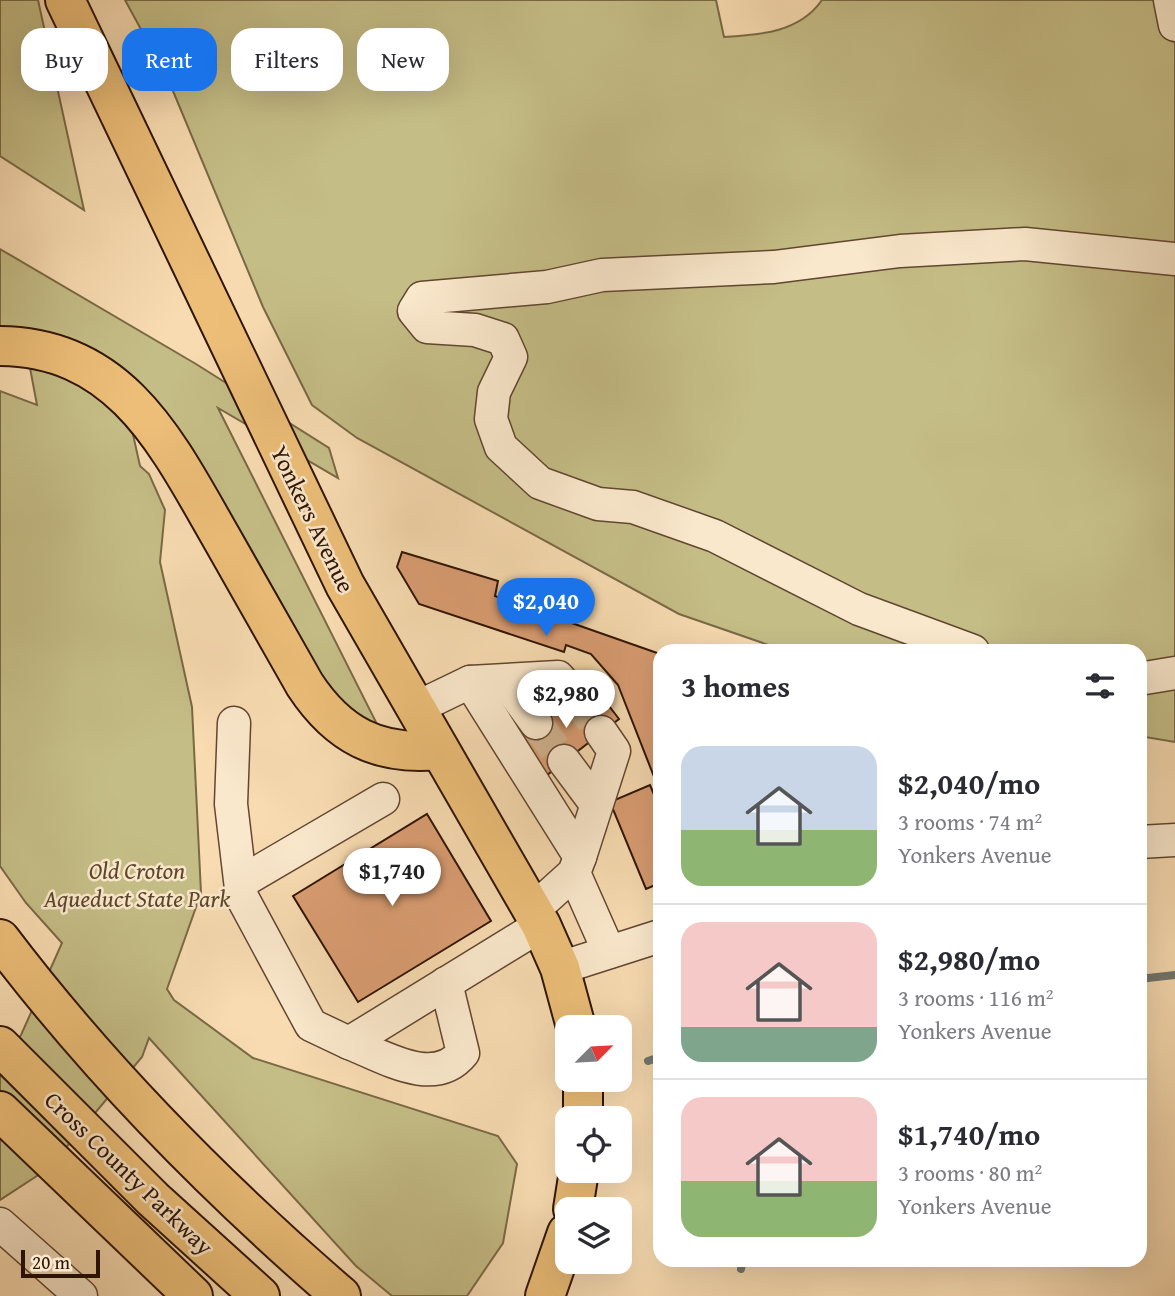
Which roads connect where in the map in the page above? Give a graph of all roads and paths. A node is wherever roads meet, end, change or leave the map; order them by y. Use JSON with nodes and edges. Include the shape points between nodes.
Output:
{"nodes":[{"id":1,"x":65,"y":0,"type":"edge"},
{"id":2,"x":1170,"y":0,"type":"edge"},
{"id":3,"x":1175,"y":25,"type":"edge"},
{"id":4,"x":1175,"y":259,"type":"edge"},
{"id":5,"x":0,"y":346,"type":"edge"},
{"id":6,"x":954,"y":644,"type":"edge"},
{"id":7,"x":1175,"y":673,"type":"edge"},
{"id":8,"x":1147,"y":678,"type":"edge"},
{"id":9,"x":470,"y":682,"type":"junction"},
{"id":10,"x":506,"y":682,"type":"junction"},
{"id":11,"x":573,"y":695,"type":"tunnel mouth"},
{"id":12,"x":414,"y":709,"type":"junction"},
{"id":13,"x":234,"y":723,"type":"dead end"},
{"id":14,"x":536,"y":723,"type":"tunnel mouth"},
{"id":15,"x":601,"y":732,"type":"tunnel mouth"},
{"id":16,"x":438,"y":750,"type":"junction"},
{"id":17,"x":564,"y":761,"type":"tunnel mouth"},
{"id":18,"x":383,"y":799,"type":"dead end"},
{"id":19,"x":596,"y":804,"type":"junction"},
{"id":20,"x":1175,"y":840,"type":"edge"},
{"id":21,"x":1147,"y":842,"type":"edge"},
{"id":22,"x":577,"y":865,"type":"junction"},
{"id":23,"x":241,"y":883,"type":"junction"},
{"id":24,"x":537,"y":918,"type":"junction"},
{"id":25,"x":653,"y":938,"type":"edge"},
{"id":26,"x":0,"y":939,"type":"edge"},
{"id":27,"x":0,"y":951,"type":"edge"},
{"id":28,"x":609,"y":952,"type":"junction"},
{"id":29,"x":560,"y":968,"type":"junction"},
{"id":30,"x":33,"y":982,"type":"junction"},
{"id":31,"x":446,"y":983,"type":"junction"},
{"id":32,"x":573,"y":1015,"type":"edge"},
{"id":33,"x":349,"y":1043,"type":"junction"},
{"id":34,"x":0,"y":1046,"type":"edge"},
{"id":35,"x":0,"y":1111,"type":"edge"},
{"id":36,"x":0,"y":1224,"type":"edge"},
{"id":37,"x":555,"y":1267,"type":"edge"},
{"id":38,"x":81,"y":1296,"type":"edge"},
{"id":39,"x":194,"y":1296,"type":"edge"},
{"id":40,"x":260,"y":1296,"type":"edge"},
{"id":41,"x":341,"y":1296,"type":"edge"},
{"id":42,"x":545,"y":1296,"type":"edge"}],
"edges":[{"from":1,"to":12,"type":"main road","name":"Yonkers Avenue","via":[[345,585]]},
{"from":2,"to":3,"type":"lane"},
{"from":4,"to":6,"type":"lane","via":[[1025,244],[900,251],[774,267],[602,275],[547,286],[422,298],[414,311],[427,327],[475,330],[503,339],[511,358],[494,393],[491,419],[501,447],[540,484],[598,503],[633,507],[715,536],[859,609]]},
{"from":5,"to":16,"type":"main road","via":[[32,349],[75,362],[139,407],[174,456],[328,718],[385,748]]},
{"from":7,"to":8,"type":"lane"},
{"from":9,"to":10,"type":"lane"},
{"from":9,"to":12,"type":"lane"},
{"from":9,"to":22,"type":"lane"},
{"from":10,"to":11,"type":"lane","via":[[558,677]]},
{"from":10,"to":14,"type":"lane"},
{"from":12,"to":16,"type":"main road","name":"Yonkers Avenue"},
{"from":13,"to":23,"type":"lane","via":[[231,804]]},
{"from":15,"to":19,"type":"lane","via":[[614,751]]},
{"from":16,"to":24,"type":"main road","name":"Yonkers Avenue"},
{"from":17,"to":19,"type":"lane"},
{"from":18,"to":23,"type":"lane"},
{"from":19,"to":22,"type":"lane"},
{"from":20,"to":21,"type":"lane"},
{"from":22,"to":24,"type":"lane"},
{"from":22,"to":28,"type":"lane"},
{"from":23,"to":33,"type":"lane","via":[[242,897],[311,1024]]},
{"from":24,"to":29,"type":"main road","name":"Yonkers Avenue"},
{"from":24,"to":31,"type":"lane"},
{"from":25,"to":28,"type":"lane"},
{"from":26,"to":30,"type":"main road"},
{"from":27,"to":30,"type":"lane"},
{"from":28,"to":29,"type":"lane"},
{"from":29,"to":32,"type":"main road","name":"Yonkers Avenue"},
{"from":30,"to":41,"type":"main road","via":[[234,1202]]},
{"from":31,"to":33,"type":"lane"},
{"from":31,"to":33,"type":"lane","via":[[463,1053],[455,1062],[421,1070]]},
{"from":34,"to":40,"type":"main road","name":"Cross County Parkway","via":[[153,1199]]},
{"from":35,"to":39,"type":"main road","name":"Cross County Parkway"},
{"from":36,"to":38,"type":"lane"},
{"from":37,"to":42,"type":"main road"}]}
